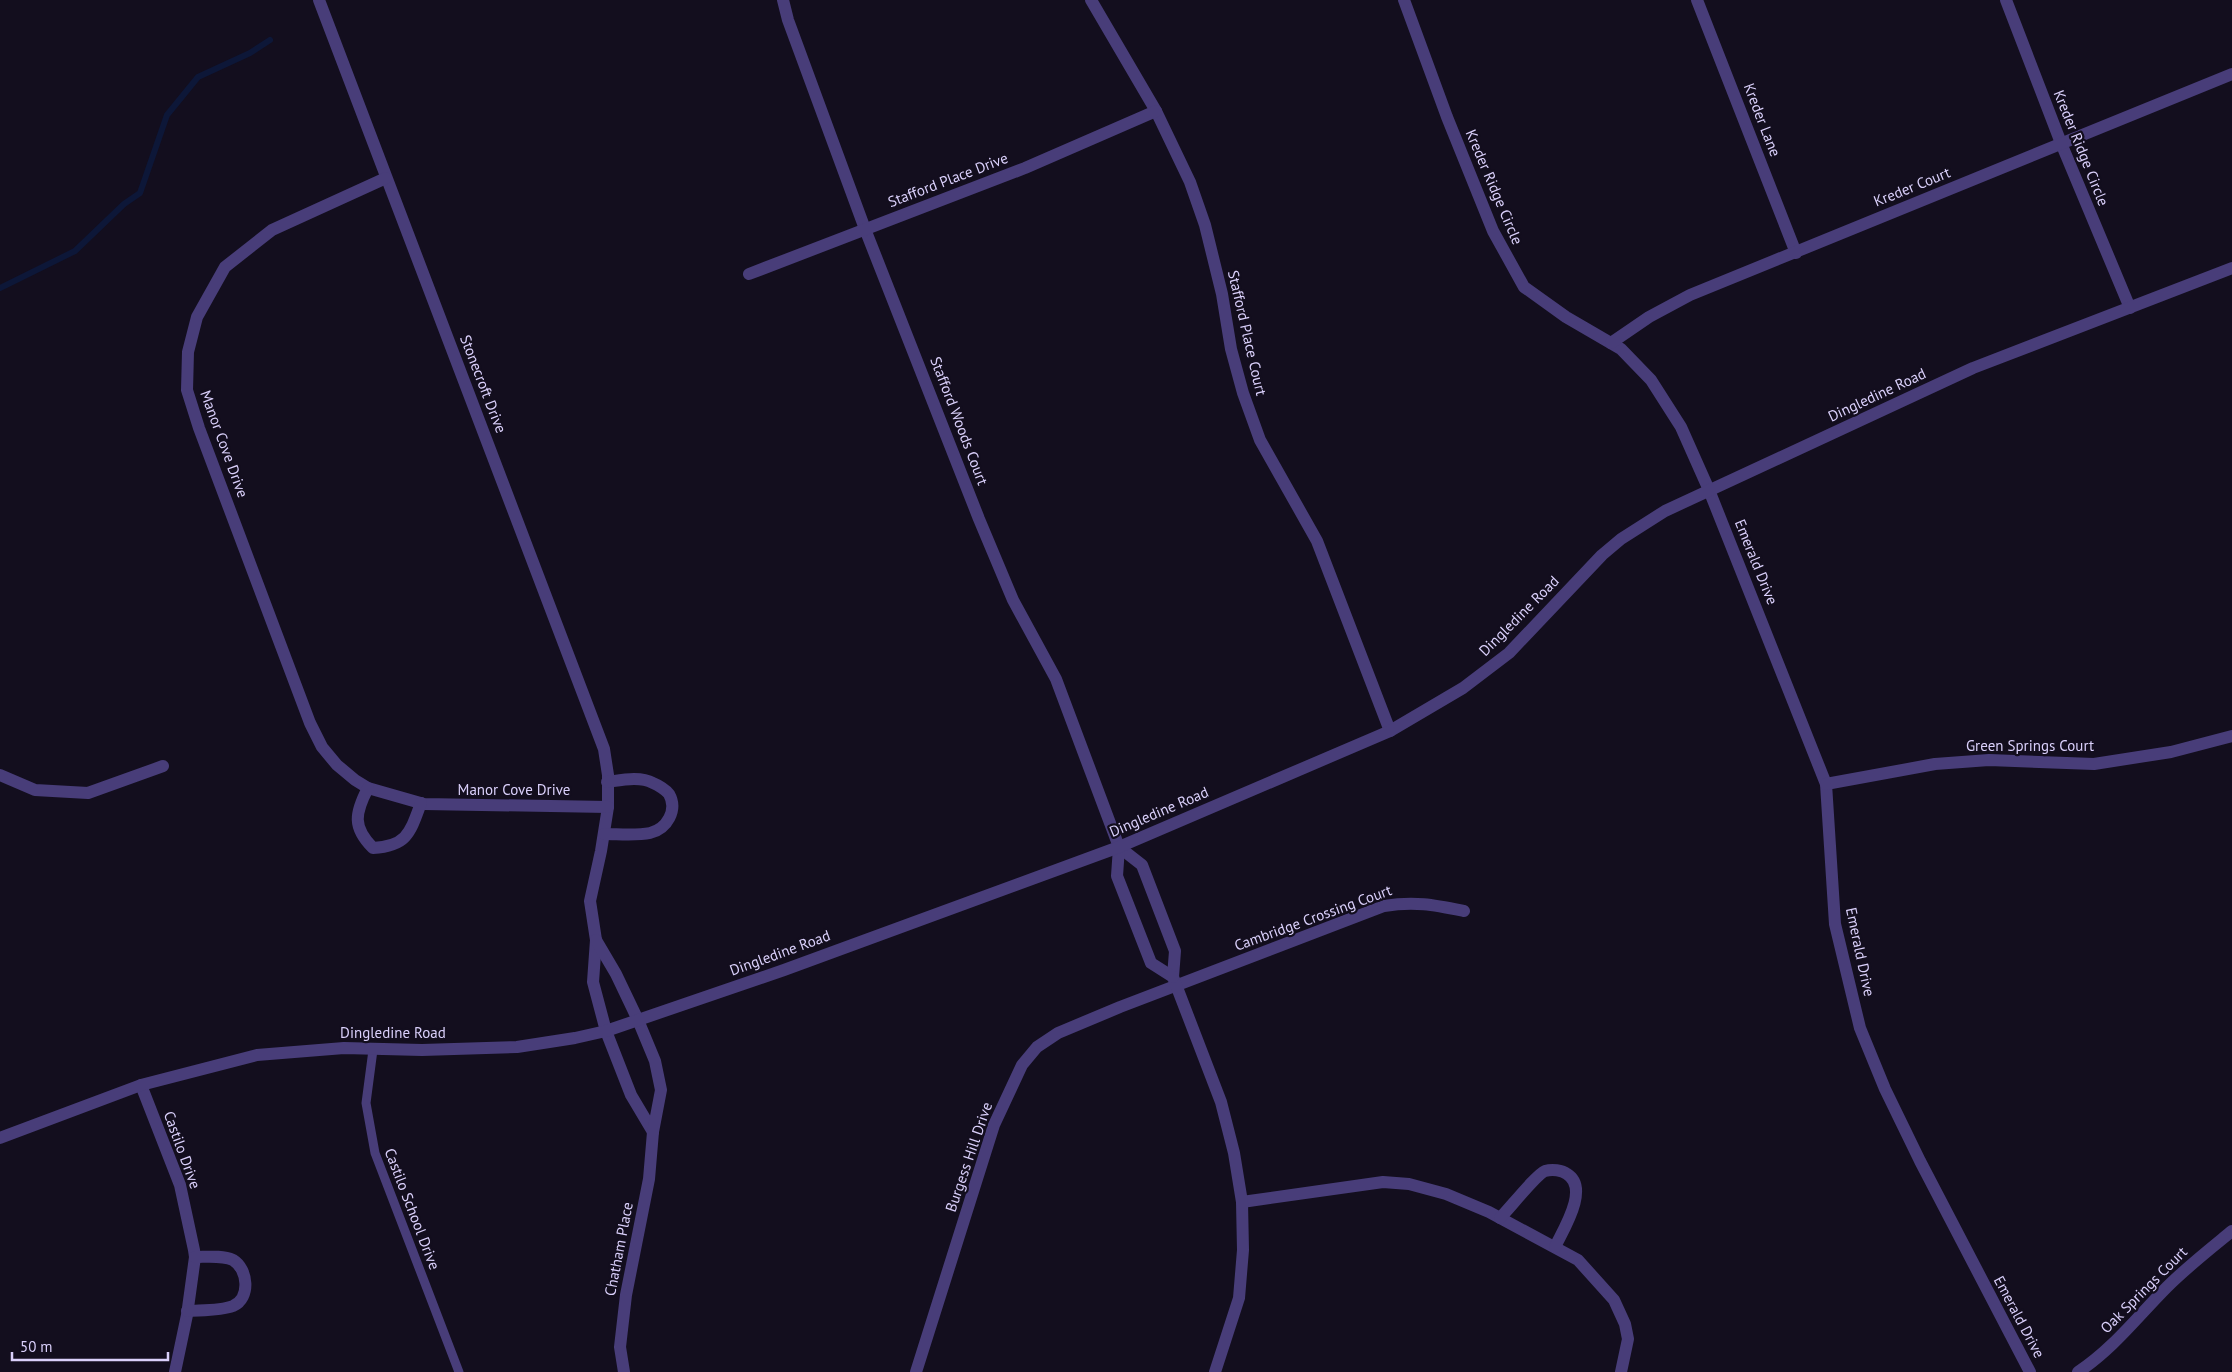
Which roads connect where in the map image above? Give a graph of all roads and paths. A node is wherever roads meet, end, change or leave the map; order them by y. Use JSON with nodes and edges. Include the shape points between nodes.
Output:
{"nodes":[{"id":1,"x":318,"y":0,"type":"edge"},
{"id":2,"x":783,"y":0,"type":"edge"},
{"id":3,"x":1091,"y":0,"type":"edge"},
{"id":4,"x":1404,"y":0,"type":"edge"},
{"id":5,"x":1698,"y":0,"type":"edge"},
{"id":6,"x":2006,"y":0,"type":"edge"},
{"id":7,"x":2232,"y":74,"type":"edge"},
{"id":8,"x":1156,"y":111,"type":"junction"},
{"id":9,"x":2061,"y":143,"type":"junction"},
{"id":10,"x":386,"y":178,"type":"junction"},
{"id":11,"x":866,"y":229,"type":"junction"},
{"id":12,"x":1796,"y":252,"type":"junction"},
{"id":13,"x":2232,"y":268,"type":"edge"},
{"id":14,"x":749,"y":274,"type":"dead end"},
{"id":15,"x":2130,"y":308,"type":"junction"},
{"id":16,"x":1611,"y":343,"type":"junction"},
{"id":17,"x":1710,"y":490,"type":"junction"},
{"id":18,"x":1390,"y":731,"type":"junction"},
{"id":19,"x":2232,"y":736,"type":"edge"},
{"id":20,"x":163,"y":766,"type":"dead end"},
{"id":21,"x":0,"y":775,"type":"edge"},
{"id":22,"x":608,"y":782,"type":"junction"},
{"id":23,"x":1826,"y":784,"type":"junction"},
{"id":24,"x":368,"y":788,"type":"junction"},
{"id":25,"x":421,"y":803,"type":"junction"},
{"id":26,"x":608,"y":807,"type":"junction"},
{"id":27,"x":604,"y":834,"type":"junction"},
{"id":28,"x":1119,"y":847,"type":"junction"},
{"id":29,"x":1464,"y":911,"type":"dead end"},
{"id":30,"x":596,"y":940,"type":"junction"},
{"id":31,"x":1175,"y":981,"type":"junction"},
{"id":32,"x":638,"y":1020,"type":"junction"},
{"id":33,"x":606,"y":1031,"type":"junction"},
{"id":34,"x":373,"y":1050,"type":"junction"},
{"id":35,"x":141,"y":1085,"type":"junction"},
{"id":36,"x":654,"y":1132,"type":"junction"},
{"id":37,"x":0,"y":1138,"type":"edge"},
{"id":38,"x":1242,"y":1202,"type":"junction"},
{"id":39,"x":1500,"y":1218,"type":"junction"},
{"id":40,"x":2232,"y":1231,"type":"edge"},
{"id":41,"x":1555,"y":1247,"type":"junction"},
{"id":42,"x":195,"y":1257,"type":"junction"},
{"id":43,"x":187,"y":1311,"type":"junction"},
{"id":44,"x":175,"y":1372,"type":"edge"},
{"id":45,"x":459,"y":1372,"type":"edge"},
{"id":46,"x":624,"y":1372,"type":"edge"},
{"id":47,"x":916,"y":1372,"type":"edge"},
{"id":48,"x":1215,"y":1372,"type":"edge"},
{"id":49,"x":1621,"y":1372,"type":"edge"},
{"id":50,"x":2030,"y":1372,"type":"edge"},
{"id":51,"x":2078,"y":1372,"type":"edge"}],
"edges":[{"from":1,"to":10,"type":"street","name":"Stonecroft Drive"},
{"from":2,"to":11,"type":"street","name":"Stafford Woods Court"},
{"from":3,"to":8,"type":"street","name":"Stafford Place Court"},
{"from":4,"to":16,"type":"street","name":"Kreder Ridge Circle","via":[[1493,231],[1524,287],[1566,318]]},
{"from":5,"to":12,"type":"street","name":"Kreder Lane"},
{"from":6,"to":9,"type":"street","name":"Kreder Ridge Circle"},
{"from":7,"to":9,"type":"street","name":"Kreder Court"},
{"from":8,"to":11,"type":"street","name":"Stafford Place Drive","via":[[1025,168]]},
{"from":8,"to":18,"type":"street","name":"Stafford Place Court","via":[[1184,168],[1205,225],[1237,373],[1260,440],[1317,541]]},
{"from":9,"to":12,"type":"street","name":"Kreder Court"},
{"from":9,"to":15,"type":"street","name":"Kreder Ridge Circle"},
{"from":10,"to":22,"type":"street","name":"Stonecroft Drive","via":[[604,749]]},
{"from":10,"to":24,"type":"street","name":"Manor Cove Drive","via":[[272,230],[225,267],[197,316],[188,352],[187,390],[199,428],[310,723],[322,747],[337,765]]},
{"from":11,"to":14,"type":"street","name":"Stafford Place Drive"},
{"from":11,"to":28,"type":"street","name":"Stafford Woods Court","via":[[1013,600],[1043,651],[1072,718]]},
{"from":12,"to":16,"type":"street","name":"Kreder Court","via":[[1690,295]]},
{"from":13,"to":15,"type":"street","name":"Dingledine Road"},
{"from":15,"to":17,"type":"street","name":"Dingledine Road","via":[[1973,368]]},
{"from":16,"to":17,"type":"street","name":"Kreder Ridge Circle","via":[[1651,380],[1681,427]]},
{"from":17,"to":18,"type":"street","name":"Dingledine Road","via":[[1621,539],[1508,653],[1463,688]]},
{"from":17,"to":23,"type":"street","name":"Emerald Drive"},
{"from":18,"to":28,"type":"street","name":"Dingledine Road"},
{"from":19,"to":23,"type":"street","name":"Green Springs Court","via":[[2171,752],[2094,764],[1989,760],[1935,764]]},
{"from":20,"to":21,"type":"street","via":[[88,793],[35,790]]},
{"from":22,"to":26,"type":"street","name":"Stonecroft Drive"},
{"from":22,"to":27,"type":"street","via":[[633,779],[652,782],[668,793],[673,806],[670,818],[650,833]]},
{"from":23,"to":50,"type":"street","name":"Emerald Drive","via":[[1835,924],[1860,1028],[1920,1161]]},
{"from":24,"to":25,"type":"street","name":"Manor Cove Drive"},
{"from":24,"to":25,"type":"street","via":[[357,816],[363,838],[373,848],[391,847],[404,839]]},
{"from":25,"to":26,"type":"street","name":"Manor Cove Drive","via":[[428,806]]},
{"from":26,"to":27,"type":"street","name":"Stonecroft Drive"},
{"from":27,"to":30,"type":"street","name":"Stonecroft Drive","via":[[590,901]]},
{"from":28,"to":31,"type":"street","via":[[1142,865],[1175,951]]},
{"from":28,"to":31,"type":"street","via":[[1117,876],[1151,963]]},
{"from":28,"to":32,"type":"street","name":"Dingledine Road"},
{"from":29,"to":31,"type":"street","name":"Cambridge Crossing Court","via":[[1426,903],[1384,906]]},
{"from":30,"to":32,"type":"street","name":"Stonecroft Drive"},
{"from":30,"to":33,"type":"street","name":"Stonecroft Drive","via":[[592,982]]},
{"from":31,"to":38,"type":"street","via":[[1221,1102]]},
{"from":31,"to":47,"type":"street","name":"Burgess Hill Drive","via":[[1058,1033],[1037,1047],[1022,1066],[994,1125]]},
{"from":32,"to":33,"type":"street","name":"Dingledine Road"},
{"from":32,"to":36,"type":"street","name":"Chatham Place","via":[[655,1061],[661,1090]]},
{"from":33,"to":34,"type":"street","name":"Dingledine Road","via":[[517,1047]]},
{"from":33,"to":36,"type":"street","via":[[631,1095]]},
{"from":34,"to":35,"type":"street","name":"Dingledine Road","via":[[344,1048],[257,1055]]},
{"from":34,"to":45,"type":"lane","name":"Castilo School Drive","via":[[366,1103],[375,1154]]},
{"from":35,"to":37,"type":"street","name":"Dingledine Road"},
{"from":35,"to":42,"type":"street","name":"Castilo Drive","via":[[180,1185]]},
{"from":36,"to":46,"type":"street","name":"Chatham Place","via":[[649,1179],[626,1295],[620,1347]]},
{"from":38,"to":39,"type":"street","via":[[1383,1182],[1409,1184],[1446,1194]]},
{"from":38,"to":48,"type":"street","via":[[1239,1298]]},
{"from":39,"to":41,"type":"street"},
{"from":39,"to":41,"type":"street","via":[[1545,1171],[1562,1170],[1572,1177],[1576,1186],[1575,1206]]},
{"from":40,"to":51,"type":"street","name":"Oak Springs Court","via":[[2175,1280],[2093,1362]]},
{"from":41,"to":49,"type":"street","via":[[1578,1260],[1614,1300],[1628,1339]]},
{"from":42,"to":43,"type":"street","name":"Castilo Drive"},
{"from":42,"to":43,"type":"street","via":[[234,1261],[246,1280],[245,1293],[234,1306]]},
{"from":43,"to":44,"type":"street","name":"Castilo Drive"}]}
